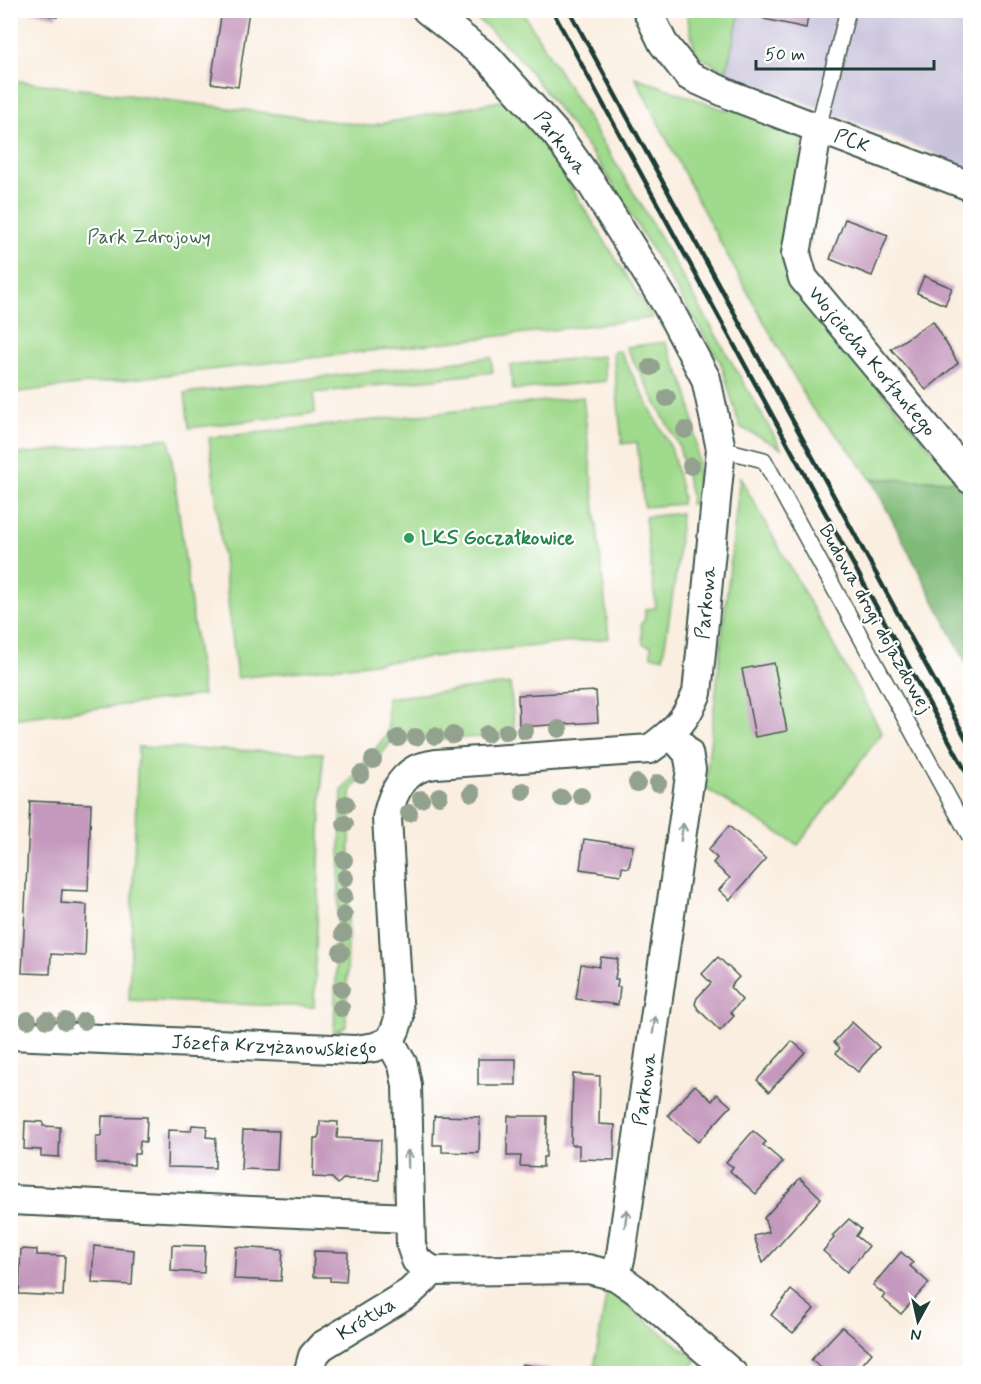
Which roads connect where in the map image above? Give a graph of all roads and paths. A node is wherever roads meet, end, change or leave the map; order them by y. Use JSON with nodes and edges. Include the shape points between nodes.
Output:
{"nodes":[{"id":1,"x":426,"y":10,"type":"edge"},
{"id":2,"x":647,"y":10,"type":"edge"},
{"id":3,"x":848,"y":10,"type":"edge"},
{"id":4,"x":818,"y":129,"type":"junction"},
{"id":5,"x":970,"y":186,"type":"edge"},
{"id":6,"x":721,"y":449,"type":"junction"},
{"id":7,"x":970,"y":479,"type":"edge"},
{"id":8,"x":671,"y":734,"type":"junction"},
{"id":9,"x":970,"y":837,"type":"edge"},
{"id":10,"x":10,"y":1035,"type":"edge"},
{"id":11,"x":390,"y":1041,"type":"junction"},
{"id":12,"x":10,"y":1200,"type":"edge"},
{"id":13,"x":409,"y":1218,"type":"junction"},
{"id":14,"x":433,"y":1272,"type":"junction"},
{"id":15,"x":616,"y":1276,"type":"junction"},
{"id":16,"x":308,"y":1374,"type":"edge"},
{"id":17,"x":733,"y":1374,"type":"edge"}],
"edges":[{"from":1,"to":6,"type":"street","name":"Parkowa","via":[[488,58],[557,135],[592,186],[667,305],[706,379]]},
{"from":2,"to":4,"type":"street","name":"PCK","via":[[663,43],[689,76]]},
{"from":3,"to":4,"type":"lane"},
{"from":4,"to":5,"type":"street","name":"PCK"},
{"from":4,"to":7,"type":"street","name":"Wojciecha Korfantego","via":[[796,254],[803,278]]},
{"from":6,"to":8,"type":"street","name":"Parkowa","via":[[697,693],[688,713]]},
{"from":6,"to":9,"type":"lane","name":"Budowa drogi dojazdowej","via":[[764,460]]},
{"from":8,"to":11,"type":"street","via":[[650,749],[436,764],[417,769],[401,783],[387,818],[399,1018]]},
{"from":15,"to":8,"type":"street","name":"Parkowa","one_way":true,"via":[[690,769],[688,753]]},
{"from":10,"to":11,"type":"street","name":"Józefa Krzyżanowskiego","via":[[356,1050]]},
{"from":13,"to":11,"type":"street","name":"Józefa Krzyżanowskiego","one_way":true,"via":[[407,1085],[403,1065]]},
{"from":12,"to":13,"type":"street"},
{"from":13,"to":14,"type":"street","name":"Józefa Krzyżanowskiego","via":[[416,1260]]},
{"from":14,"to":15,"type":"street","via":[[588,1269]]},
{"from":14,"to":16,"type":"street","name":"Krótka","via":[[409,1293],[322,1346],[313,1356]]},
{"from":15,"to":17,"type":"street"}]}
